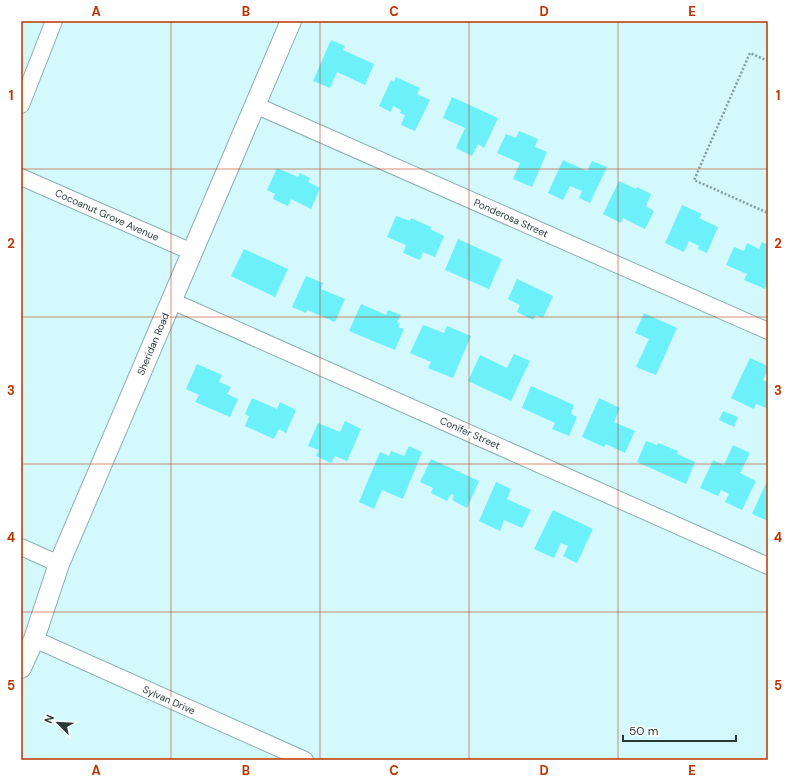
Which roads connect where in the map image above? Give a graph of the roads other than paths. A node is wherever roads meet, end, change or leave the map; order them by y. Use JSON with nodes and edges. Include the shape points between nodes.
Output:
{"nodes":[{"id":1,"x":54,"y":21,"type":"edge"},
{"id":2,"x":291,"y":21,"type":"edge"},
{"id":3,"x":255,"y":104,"type":"junction"},
{"id":4,"x":21,"y":105,"type":"edge"},
{"id":5,"x":21,"y":177,"type":"edge"},
{"id":6,"x":192,"y":252,"type":"junction"},
{"id":7,"x":172,"y":301,"type":"junction"},
{"id":8,"x":768,"y":331,"type":"edge"},
{"id":9,"x":21,"y":547,"type":"edge"},
{"id":10,"x":59,"y":564,"type":"junction"},
{"id":11,"x":768,"y":566,"type":"edge"},
{"id":12,"x":34,"y":639,"type":"junction"},
{"id":13,"x":21,"y":668,"type":"edge"},
{"id":14,"x":305,"y":760,"type":"edge"}],
"edges":[{"from":1,"to":4,"type":"street"},
{"from":2,"to":3,"type":"street","name":"Sheridan Road"},
{"from":3,"to":6,"type":"street","name":"Sheridan Road"},
{"from":3,"to":8,"type":"street","name":"Ponderosa Street"},
{"from":5,"to":6,"type":"street","name":"Cocoanut Grove Avenue"},
{"from":6,"to":7,"type":"street","name":"Sheridan Road"},
{"from":7,"to":10,"type":"street","name":"Sheridan Road"},
{"from":7,"to":11,"type":"street","name":"Conifer Street"},
{"from":9,"to":10,"type":"street"},
{"from":10,"to":12,"type":"street","name":"Sheridan Road"},
{"from":12,"to":13,"type":"street","name":"Sheridan Road"},
{"from":12,"to":14,"type":"street","name":"Sylvan Drive"}]}
